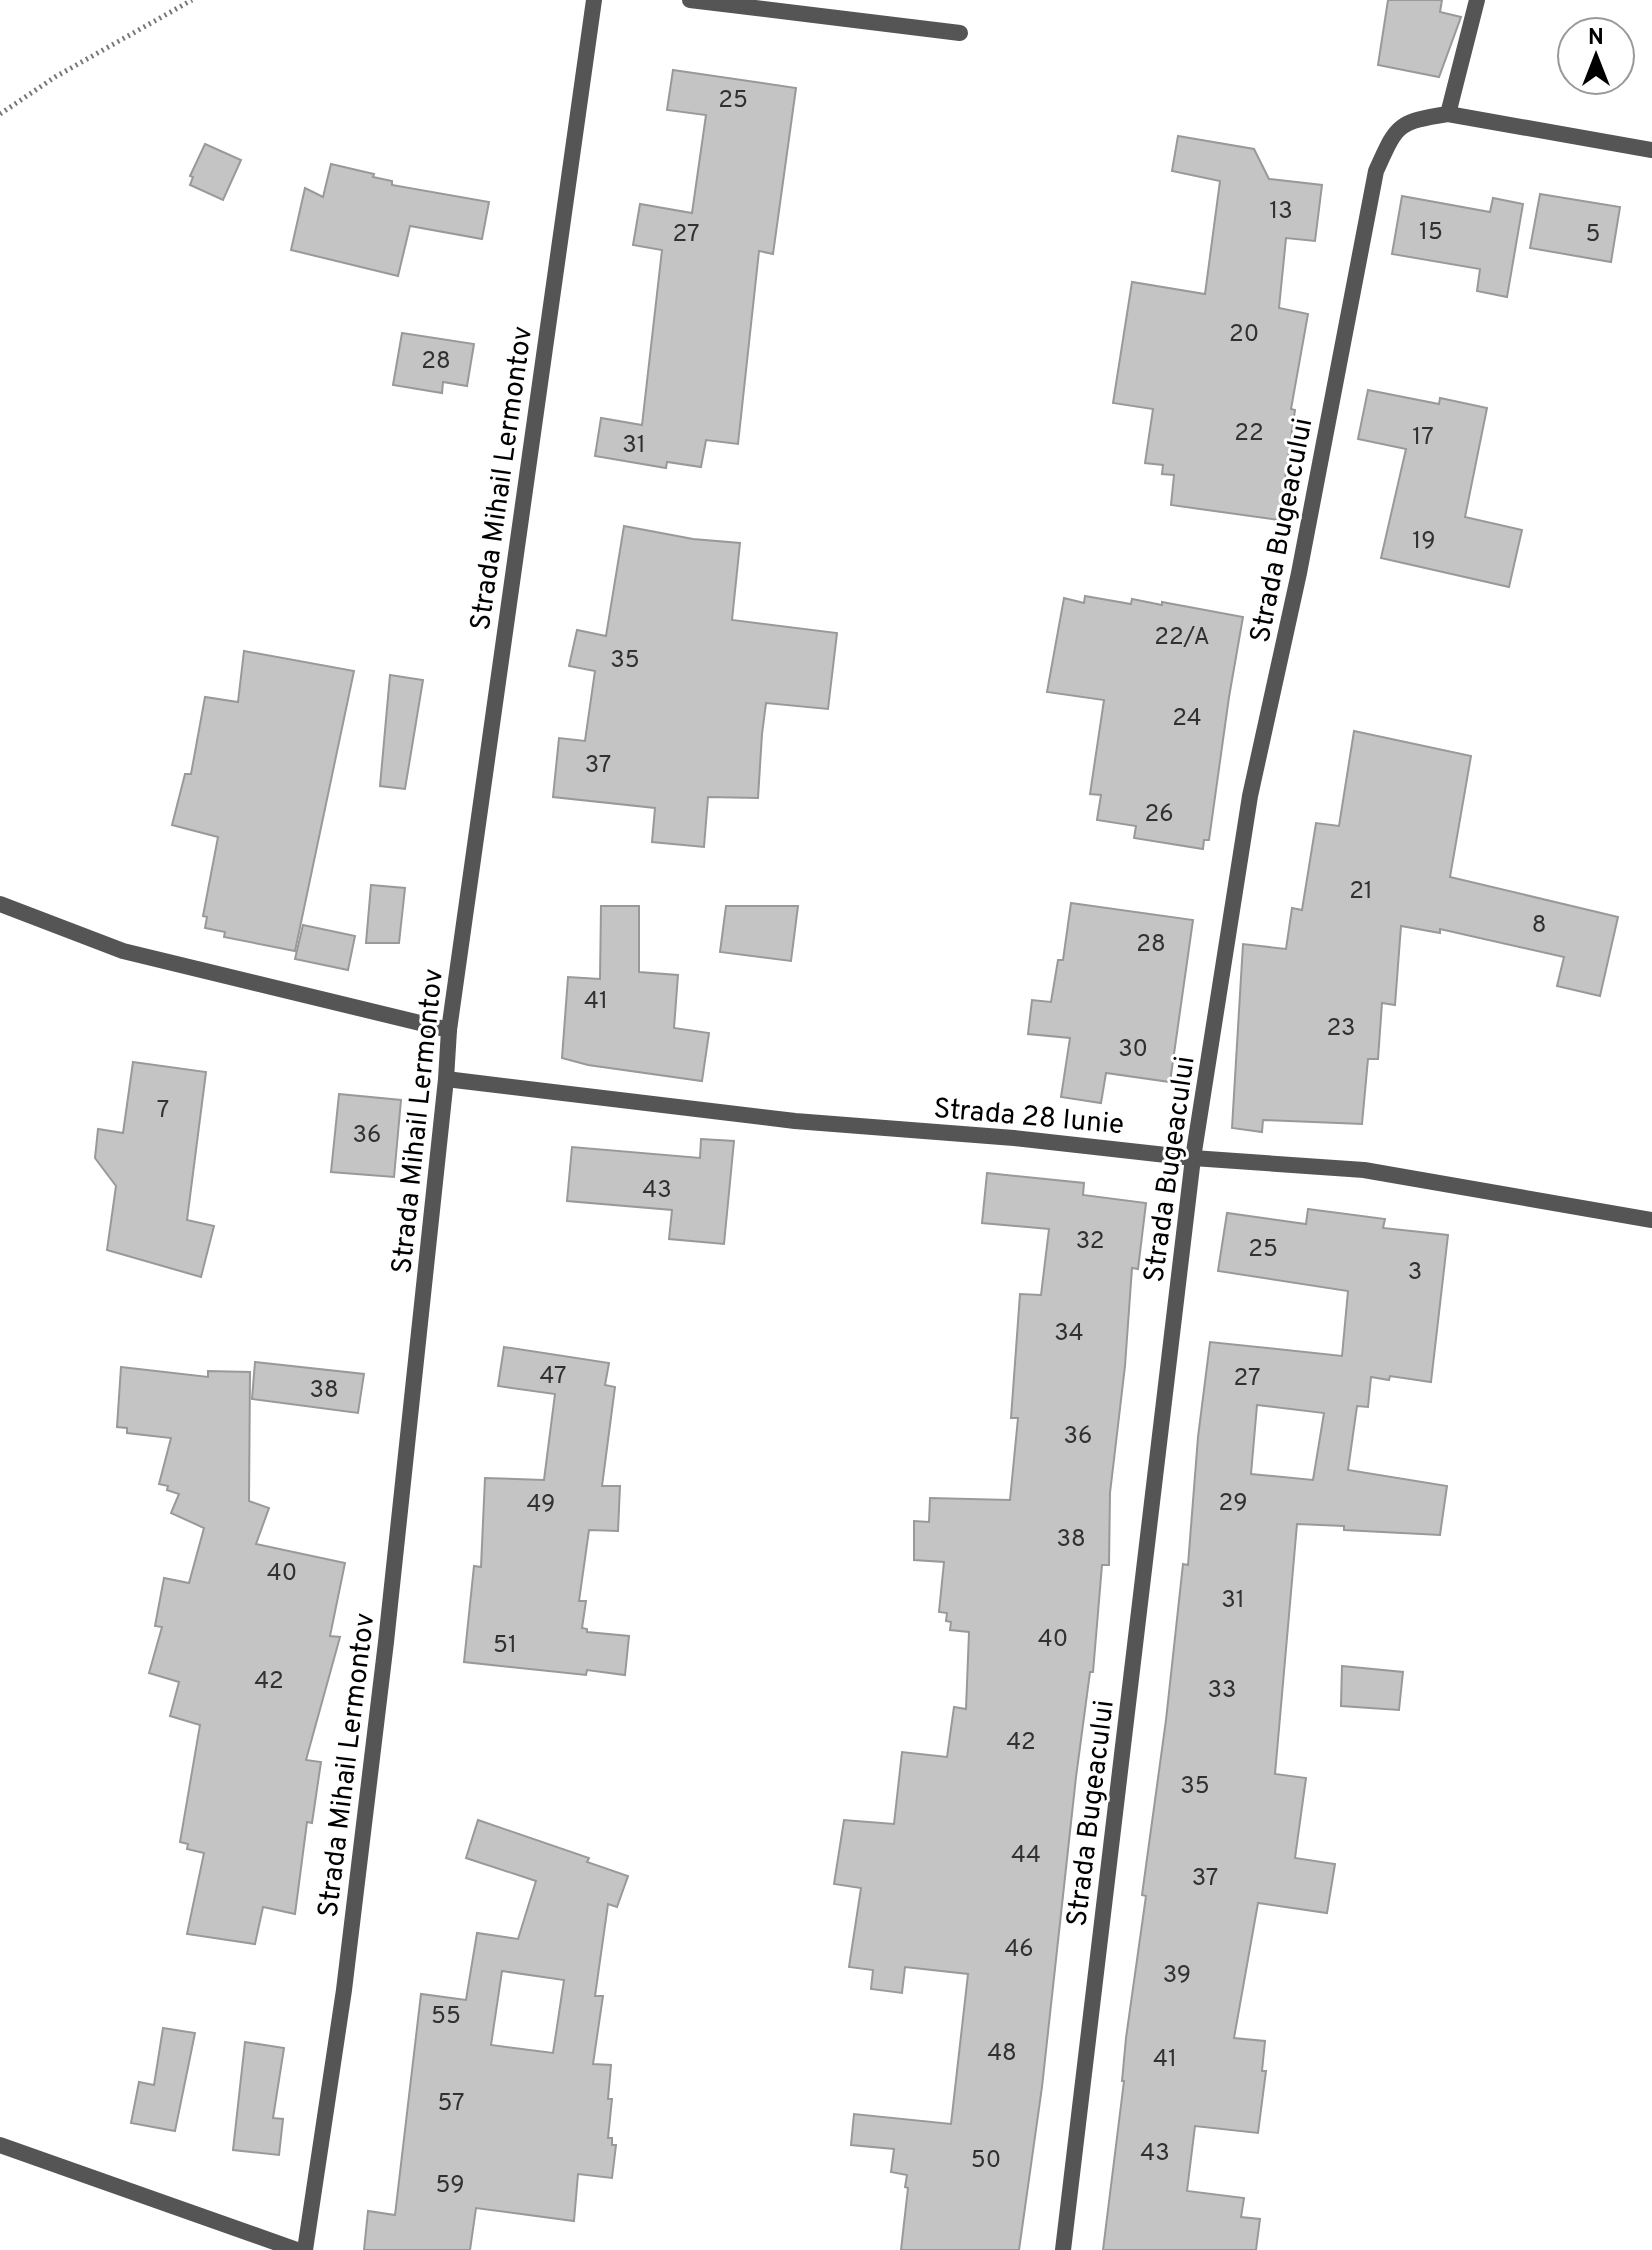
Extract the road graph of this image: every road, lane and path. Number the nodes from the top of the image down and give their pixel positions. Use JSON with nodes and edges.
{"nodes":[{"id":1,"x":192,"y":0,"type":"edge"},
{"id":2,"x":594,"y":0,"type":"edge"},
{"id":3,"x":690,"y":0,"type":"edge"},
{"id":4,"x":1477,"y":0,"type":"edge"},
{"id":5,"x":960,"y":33,"type":"dead end"},
{"id":6,"x":0,"y":114,"type":"edge"},
{"id":7,"x":1448,"y":114,"type":"junction"},
{"id":8,"x":1652,"y":150,"type":"edge"},
{"id":9,"x":0,"y":904,"type":"edge"},
{"id":10,"x":449,"y":1030,"type":"junction"},
{"id":11,"x":446,"y":1079,"type":"junction"},
{"id":12,"x":1193,"y":1158,"type":"junction"},
{"id":13,"x":1652,"y":1220,"type":"edge"},
{"id":14,"x":0,"y":2145,"type":"edge"},
{"id":15,"x":297,"y":2250,"type":"edge"},
{"id":16,"x":305,"y":2250,"type":"edge"},
{"id":17,"x":1063,"y":2250,"type":"edge"}],
"edges":[{"from":1,"to":6,"type":"path"},
{"from":2,"to":10,"type":"street","name":"Strada Mihail Lermontov"},
{"from":3,"to":5,"type":"street"},
{"from":4,"to":7,"type":"street"},
{"from":7,"to":8,"type":"street"},
{"from":7,"to":12,"type":"street","name":"Strada Bugeacului"},
{"from":9,"to":10,"type":"street"},
{"from":10,"to":11,"type":"street","name":"Strada Mihail Lermontov"},
{"from":11,"to":12,"type":"street","name":"Strada 28 Iunie"},
{"from":11,"to":16,"type":"street","name":"Strada Mihail Lermontov"},
{"from":12,"to":13,"type":"street","name":"Strada 28 Iunie"},
{"from":12,"to":17,"type":"street","name":"Strada Bugeacului"},
{"from":14,"to":15,"type":"street"}]}
